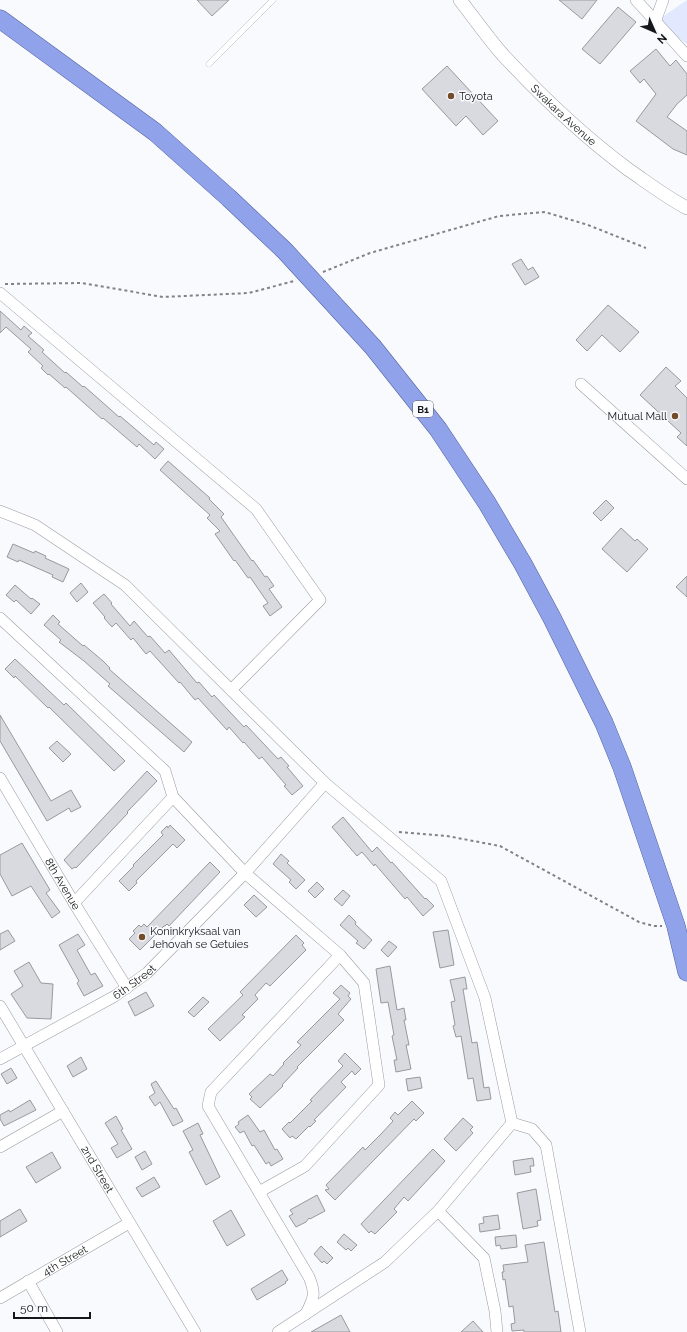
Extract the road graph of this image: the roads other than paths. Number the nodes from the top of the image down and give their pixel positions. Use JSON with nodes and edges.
{"nodes":[{"id":1,"x":273,"y":0,"type":"edge"},
{"id":2,"x":460,"y":0,"type":"edge"},
{"id":3,"x":636,"y":0,"type":"edge"},
{"id":4,"x":663,"y":0,"type":"edge"},
{"id":5,"x":0,"y":19,"type":"edge"},
{"id":6,"x":655,"y":22,"type":"junction"},
{"id":7,"x":687,"y":56,"type":"edge"},
{"id":8,"x":209,"y":64,"type":"dead end"},
{"id":9,"x":687,"y":208,"type":"edge"},
{"id":10,"x":0,"y":293,"type":"edge"},
{"id":11,"x":581,"y":384,"type":"dead end"},
{"id":12,"x":687,"y":479,"type":"edge"},
{"id":13,"x":0,"y":511,"type":"edge"},
{"id":14,"x":0,"y":618,"type":"edge"},
{"id":15,"x":231,"y":690,"type":"junction"},
{"id":16,"x":0,"y":778,"type":"edge"},
{"id":17,"x":325,"y":783,"type":"junction"},
{"id":18,"x":173,"y":797,"type":"junction"},
{"id":19,"x":245,"y":873,"type":"junction"},
{"id":20,"x":74,"y":903,"type":"junction"},
{"id":21,"x":340,"y":956,"type":"junction"},
{"id":22,"x":687,"y":972,"type":"edge"},
{"id":23,"x":127,"y":988,"type":"junction"},
{"id":24,"x":0,"y":1006,"type":"edge"},
{"id":25,"x":23,"y":1045,"type":"junction"},
{"id":26,"x":0,"y":1059,"type":"edge"},
{"id":27,"x":63,"y":1111,"type":"junction"},
{"id":28,"x":512,"y":1123,"type":"junction"},
{"id":29,"x":0,"y":1147,"type":"edge"},
{"id":30,"x":259,"y":1192,"type":"junction"},
{"id":31,"x":438,"y":1211,"type":"junction"},
{"id":32,"x":129,"y":1223,"type":"junction"},
{"id":33,"x":28,"y":1281,"type":"junction"},
{"id":34,"x":0,"y":1298,"type":"edge"},
{"id":35,"x":306,"y":1314,"type":"junction"},
{"id":36,"x":57,"y":1332,"type":"edge"},
{"id":37,"x":195,"y":1332,"type":"edge"},
{"id":38,"x":278,"y":1332,"type":"edge"},
{"id":39,"x":497,"y":1332,"type":"edge"},
{"id":40,"x":580,"y":1332,"type":"edge"}],
"edges":[{"from":1,"to":8,"type":"lane"},
{"from":2,"to":9,"type":"street","name":"Swakara Avenue"},
{"from":3,"to":6,"type":"street"},
{"from":4,"to":6,"type":"street"},
{"from":5,"to":22,"type":"highway","number":"B1"},
{"from":6,"to":7,"type":"street"},
{"from":10,"to":15,"type":"street"},
{"from":11,"to":12,"type":"street"},
{"from":13,"to":15,"type":"street"},
{"from":14,"to":18,"type":"street"},
{"from":15,"to":17,"type":"street"},
{"from":16,"to":20,"type":"street","name":"8th Avenue"},
{"from":17,"to":19,"type":"street","name":"6th Street"},
{"from":17,"to":28,"type":"street"},
{"from":18,"to":19,"type":"street"},
{"from":18,"to":20,"type":"street"},
{"from":19,"to":21,"type":"street"},
{"from":19,"to":23,"type":"street","name":"6th Street"},
{"from":20,"to":23,"type":"street","name":"8th Avenue"},
{"from":21,"to":30,"type":"street"},
{"from":21,"to":30,"type":"street"},
{"from":23,"to":25,"type":"street","name":"6th Street"},
{"from":24,"to":25,"type":"street","name":"2nd Street"},
{"from":25,"to":26,"type":"street","name":"6th Street"},
{"from":25,"to":27,"type":"street","name":"2nd Street"},
{"from":27,"to":29,"type":"street"},
{"from":27,"to":32,"type":"street","name":"2nd Street"},
{"from":28,"to":31,"type":"street"},
{"from":28,"to":40,"type":"street"},
{"from":30,"to":35,"type":"street"},
{"from":31,"to":35,"type":"street"},
{"from":31,"to":39,"type":"street"},
{"from":32,"to":33,"type":"street","name":"4th Street"},
{"from":32,"to":37,"type":"street","name":"2nd Street"},
{"from":33,"to":34,"type":"street","name":"4th Street"},
{"from":33,"to":36,"type":"street"},
{"from":35,"to":38,"type":"street"}]}
